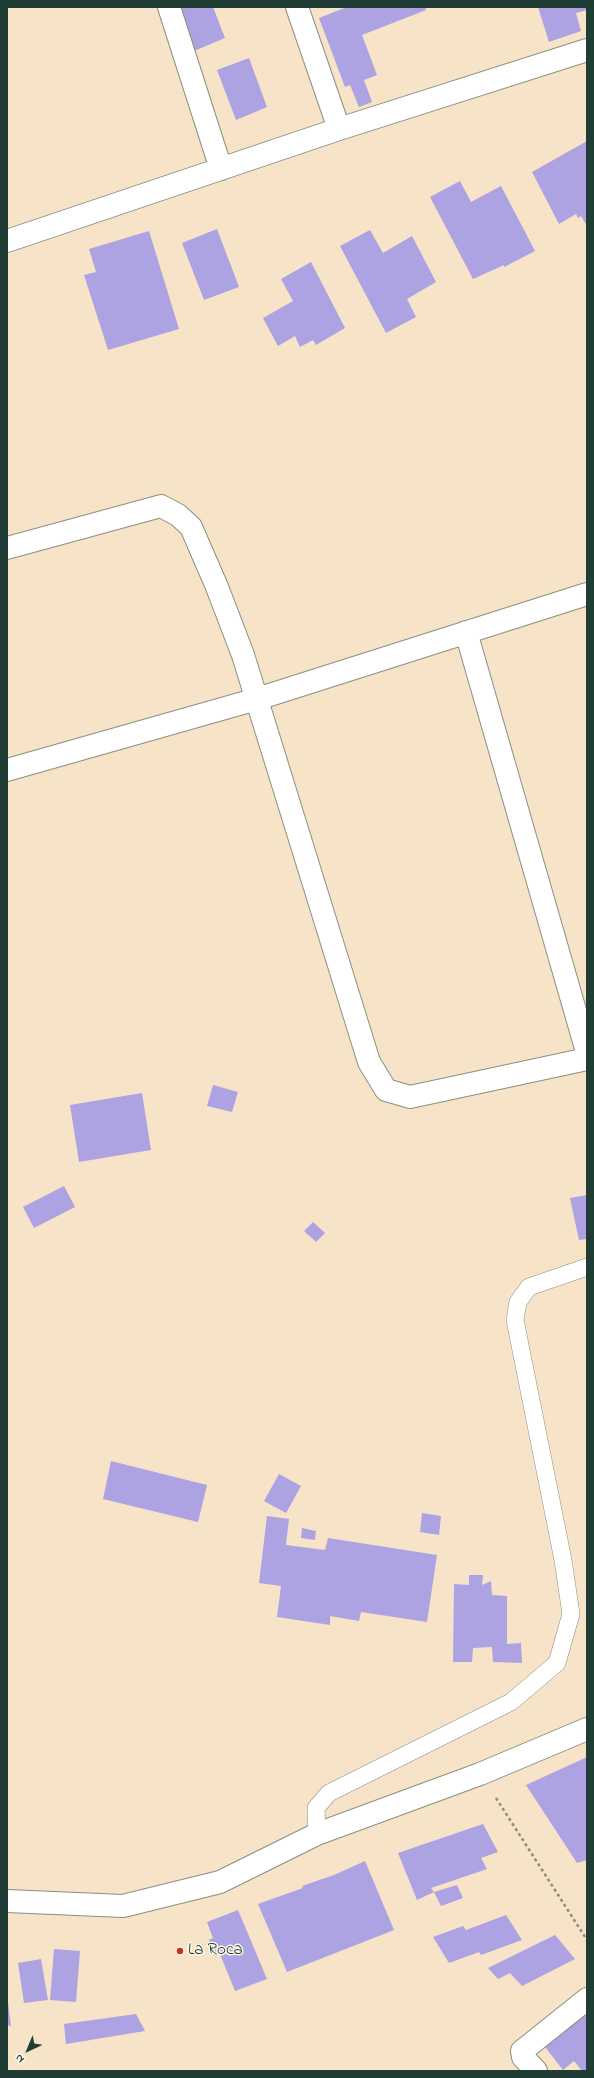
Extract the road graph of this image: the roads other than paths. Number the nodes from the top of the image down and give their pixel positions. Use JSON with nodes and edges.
{"nodes":[{"id":1,"x":169,"y":7,"type":"edge"},
{"id":2,"x":297,"y":7,"type":"edge"},
{"id":3,"x":587,"y":50,"type":"edge"},
{"id":4,"x":339,"y":129,"type":"junction"},
{"id":5,"x":221,"y":169,"type":"junction"},
{"id":6,"x":7,"y":241,"type":"edge"},
{"id":7,"x":7,"y":548,"type":"edge"},
{"id":8,"x":587,"y":594,"type":"edge"},
{"id":9,"x":466,"y":632,"type":"junction"},
{"id":10,"x":257,"y":698,"type":"junction"},
{"id":11,"x":7,"y":770,"type":"edge"},
{"id":12,"x":587,"y":1052,"type":"edge"},
{"id":13,"x":587,"y":1060,"type":"edge"},
{"id":14,"x":587,"y":1267,"type":"edge"},
{"id":15,"x":587,"y":1729,"type":"edge"},
{"id":16,"x":317,"y":1834,"type":"junction"},
{"id":17,"x":7,"y":1901,"type":"edge"},
{"id":18,"x":587,"y":1998,"type":"edge"},
{"id":19,"x":536,"y":2071,"type":"edge"}],
"edges":[{"from":1,"to":5,"type":"street"},
{"from":2,"to":4,"type":"street"},
{"from":3,"to":4,"type":"street"},
{"from":4,"to":5,"type":"street"},
{"from":5,"to":6,"type":"street"},
{"from":7,"to":10,"type":"street"},
{"from":8,"to":9,"type":"street"},
{"from":9,"to":10,"type":"street"},
{"from":9,"to":12,"type":"street"},
{"from":10,"to":11,"type":"street"},
{"from":10,"to":13,"type":"street"},
{"from":14,"to":16,"type":"lane"},
{"from":15,"to":16,"type":"street"},
{"from":16,"to":17,"type":"street"},
{"from":18,"to":19,"type":"street"}]}
